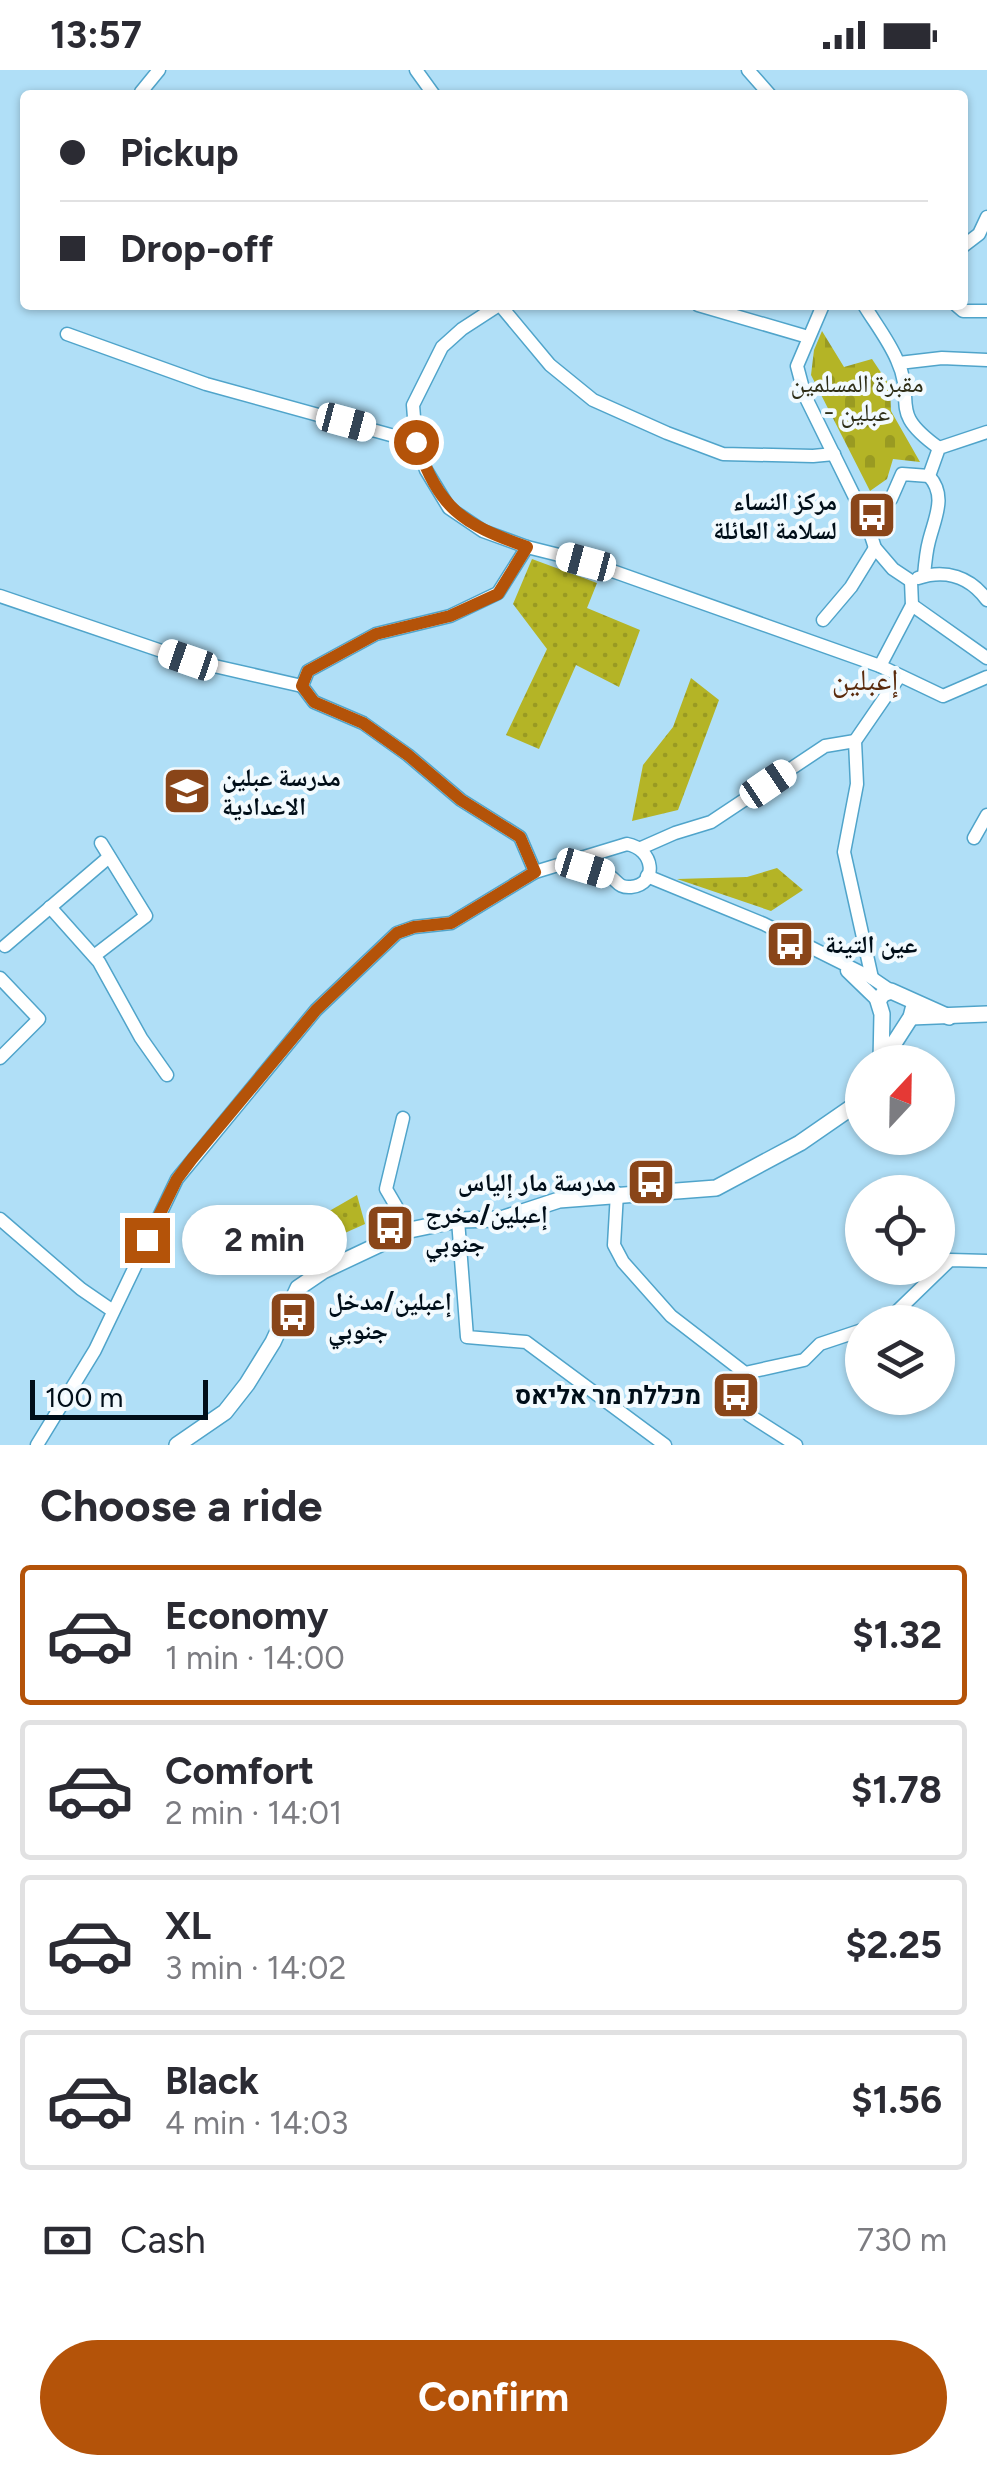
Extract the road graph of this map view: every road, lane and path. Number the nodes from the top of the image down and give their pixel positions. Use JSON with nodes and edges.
{"nodes":[{"id":1,"x":159,"y":70,"type":"edge"},
{"id":2,"x":748,"y":70,"type":"edge"},
{"id":3,"x":142,"y":90,"type":"edge"},
{"id":4,"x":766,"y":90,"type":"edge"},
{"id":5,"x":987,"y":217,"type":"edge"},
{"id":6,"x":968,"y":242,"type":"edge"},
{"id":7,"x":492,"y":310,"type":"edge"},
{"id":8,"x":504,"y":310,"type":"edge"},
{"id":9,"x":715,"y":310,"type":"edge"},
{"id":10,"x":821,"y":310,"type":"edge"},
{"id":11,"x":867,"y":310,"type":"edge"},
{"id":12,"x":962,"y":310,"type":"edge"},
{"id":13,"x":987,"y":311,"type":"edge"},
{"id":14,"x":67,"y":334,"type":"dead end"},
{"id":15,"x":808,"y":337,"type":"junction"},
{"id":16,"x":987,"y":360,"type":"edge"},
{"id":17,"x":899,"y":363,"type":"junction"},
{"id":18,"x":987,"y":432,"type":"edge"},
{"id":19,"x":416,"y":442,"type":"junction"},
{"id":20,"x":939,"y":448,"type":"junction"},
{"id":21,"x":834,"y":454,"type":"junction"},
{"id":22,"x":929,"y":476,"type":"junction"},
{"id":23,"x":866,"y":520,"type":"junction"},
{"id":24,"x":527,"y":547,"type":"junction"},
{"id":25,"x":875,"y":548,"type":"junction"},
{"id":26,"x":918,"y":578,"type":"junction"},
{"id":27,"x":0,"y":596,"type":"edge"},
{"id":28,"x":987,"y":600,"type":"edge"},
{"id":29,"x":912,"y":605,"type":"junction"},
{"id":30,"x":823,"y":620,"type":"dead end"},
{"id":31,"x":987,"y":658,"type":"edge"},
{"id":32,"x":880,"y":666,"type":"junction"},
{"id":33,"x":987,"y":676,"type":"edge"},
{"id":34,"x":899,"y":677,"type":"junction"},
{"id":35,"x":302,"y":686,"type":"junction"},
{"id":36,"x":855,"y":741,"type":"junction"},
{"id":37,"x":987,"y":815,"type":"edge"},
{"id":38,"x":974,"y":838,"type":"dead end"},
{"id":39,"x":101,"y":844,"type":"dead end"},
{"id":40,"x":616,"y":848,"type":"junction"},
{"id":41,"x":641,"y":848,"type":"junction"},
{"id":42,"x":108,"y":856,"type":"junction"},
{"id":43,"x":562,"y":865,"type":"junction"},
{"id":44,"x":535,"y":872,"type":"junction"},
{"id":45,"x":609,"y":876,"type":"junction"},
{"id":46,"x":647,"y":876,"type":"junction"},
{"id":47,"x":50,"y":907,"type":"junction"},
{"id":48,"x":2,"y":944,"type":"edge"},
{"id":49,"x":94,"y":956,"type":"junction"},
{"id":50,"x":838,"y":962,"type":"junction"},
{"id":51,"x":0,"y":975,"type":"edge"},
{"id":52,"x":872,"y":978,"type":"junction"},
{"id":53,"x":884,"y":1002,"type":"junction"},
{"id":54,"x":909,"y":1013,"type":"junction"},
{"id":55,"x":987,"y":1014,"type":"edge"},
{"id":56,"x":0,"y":1058,"type":"edge"},
{"id":57,"x":167,"y":1075,"type":"dead end"},
{"id":58,"x":845,"y":1112,"type":"edge"},
{"id":59,"x":402,"y":1118,"type":"dead end"},
{"id":60,"x":616,"y":1193,"type":"junction"},
{"id":61,"x":0,"y":1220,"type":"edge"},
{"id":62,"x":458,"y":1220,"type":"junction"},
{"id":63,"x":410,"y":1230,"type":"junction"},
{"id":64,"x":987,"y":1260,"type":"edge"},
{"id":65,"x":904,"y":1305,"type":"edge"},
{"id":66,"x":113,"y":1311,"type":"junction"},
{"id":67,"x":845,"y":1336,"type":"edge"},
{"id":68,"x":745,"y":1373,"type":"junction"},
{"id":69,"x":48,"y":1430,"type":"junction"},
{"id":70,"x":37,"y":1445,"type":"edge"},
{"id":71,"x":45,"y":1445,"type":"edge"},
{"id":72,"x":177,"y":1445,"type":"edge"},
{"id":73,"x":665,"y":1445,"type":"edge"},
{"id":74,"x":796,"y":1445,"type":"edge"}],
"edges":[{"from":1,"to":3,"type":"street"},
{"from":2,"to":4,"type":"street"},
{"from":5,"to":6,"type":"street"},
{"from":7,"to":19,"type":"street"},
{"from":8,"to":21,"type":"street"},
{"from":9,"to":15,"type":"street"},
{"from":10,"to":15,"type":"street"},
{"from":11,"to":17,"type":"street"},
{"from":12,"to":13,"type":"street"},
{"from":14,"to":19,"type":"street"},
{"from":15,"to":21,"type":"street"},
{"from":16,"to":17,"type":"street"},
{"from":17,"to":20,"type":"street"},
{"from":18,"to":20,"type":"street"},
{"from":19,"to":24,"type":"street"},
{"from":20,"to":22,"type":"street"},
{"from":21,"to":23,"type":"street"},
{"from":22,"to":23,"type":"street"},
{"from":22,"to":26,"type":"street"},
{"from":23,"to":25,"type":"street"},
{"from":24,"to":32,"type":"street"},
{"from":24,"to":35,"type":"street"},
{"from":25,"to":26,"type":"street"},
{"from":25,"to":30,"type":"street"},
{"from":26,"to":28,"type":"street"},
{"from":26,"to":29,"type":"street"},
{"from":27,"to":35,"type":"street"},
{"from":29,"to":31,"type":"street"},
{"from":29,"to":32,"type":"street"},
{"from":32,"to":34,"type":"street"},
{"from":33,"to":34,"type":"street"},
{"from":34,"to":36,"type":"street"},
{"from":35,"to":44,"type":"street"},
{"from":36,"to":41,"type":"street"},
{"from":36,"to":52,"type":"street"},
{"from":37,"to":38,"type":"street"},
{"from":39,"to":42,"type":"street"},
{"from":40,"to":41,"type":"street"},
{"from":40,"to":43,"type":"street"},
{"from":40,"to":45,"type":"street"},
{"from":41,"to":46,"type":"street"},
{"from":42,"to":47,"type":"street"},
{"from":42,"to":49,"type":"street"},
{"from":43,"to":44,"type":"street"},
{"from":43,"to":45,"type":"street"},
{"from":44,"to":66,"type":"street"},
{"from":45,"to":46,"type":"street"},
{"from":46,"to":50,"type":"street"},
{"from":47,"to":48,"type":"street"},
{"from":47,"to":49,"type":"street"},
{"from":48,"to":51,"type":"street"},
{"from":49,"to":57,"type":"street"},
{"from":50,"to":52,"type":"street"},
{"from":50,"to":53,"type":"street"},
{"from":51,"to":56,"type":"street"},
{"from":52,"to":53,"type":"street"},
{"from":53,"to":54,"type":"main road"},
{"from":53,"to":54,"type":"main road"},
{"from":53,"to":54,"type":"main road"},
{"from":54,"to":55,"type":"main road"},
{"from":58,"to":60,"type":"main road"},
{"from":59,"to":63,"type":"street"},
{"from":60,"to":62,"type":"main road"},
{"from":60,"to":68,"type":"street"},
{"from":61,"to":66,"type":"street"},
{"from":62,"to":63,"type":"main road"},
{"from":62,"to":73,"type":"street"},
{"from":63,"to":72,"type":"main road"},
{"from":64,"to":65,"type":"street"},
{"from":66,"to":69,"type":"street"},
{"from":67,"to":68,"type":"street"},
{"from":68,"to":74,"type":"street"},
{"from":69,"to":70,"type":"street"},
{"from":69,"to":71,"type":"street"}]}
